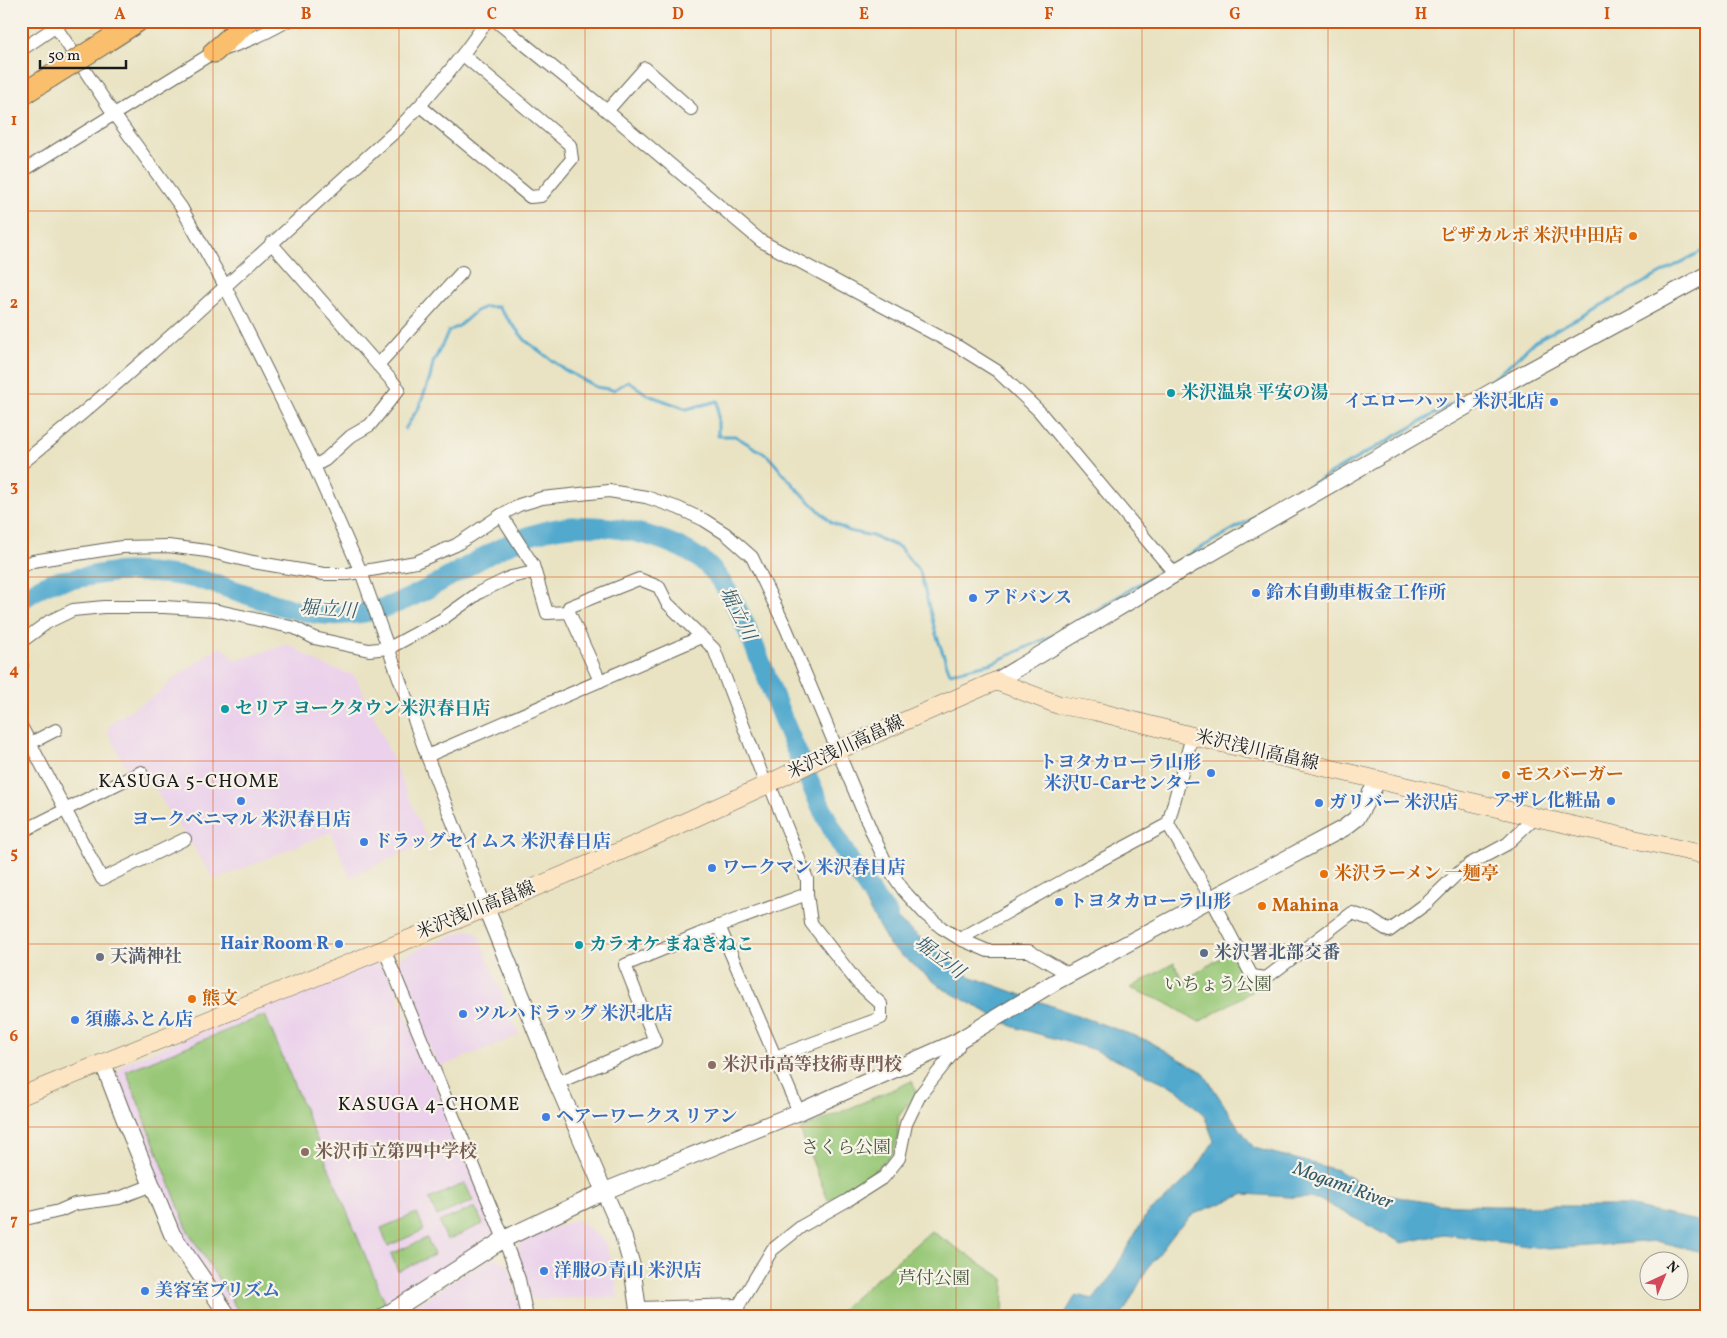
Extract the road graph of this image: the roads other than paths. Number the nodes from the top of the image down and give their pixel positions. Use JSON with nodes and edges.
{"nodes":[{"id":1,"x":138,"y":21,"type":"edge"},
{"id":2,"x":248,"y":21,"type":"edge"},
{"id":3,"x":287,"y":21,"type":"edge"},
{"id":4,"x":487,"y":21,"type":"edge"},
{"id":5,"x":496,"y":21,"type":"edge"},
{"id":6,"x":60,"y":24,"type":"edge"},
{"id":7,"x":21,"y":50,"type":"edge"},
{"id":8,"x":214,"y":52,"type":"junction"},
{"id":9,"x":463,"y":56,"type":"junction"},
{"id":10,"x":21,"y":95,"type":"edge"},
{"id":11,"x":420,"y":106,"type":"junction"},
{"id":12,"x":691,"y":109,"type":"dead end"},
{"id":13,"x":607,"y":111,"type":"junction"},
{"id":14,"x":113,"y":114,"type":"junction"},
{"id":15,"x":21,"y":172,"type":"edge"},
{"id":16,"x":271,"y":243,"type":"junction"},
{"id":17,"x":462,"y":272,"type":"dead end"},
{"id":18,"x":1706,"y":275,"type":"edge"},
{"id":19,"x":225,"y":286,"type":"junction"},
{"id":20,"x":378,"y":365,"type":"junction"},
{"id":21,"x":21,"y":464,"type":"edge"},
{"id":22,"x":314,"y":466,"type":"junction"},
{"id":23,"x":501,"y":515,"type":"junction"},
{"id":24,"x":21,"y":566,"type":"edge"},
{"id":25,"x":533,"y":568,"type":"junction"},
{"id":26,"x":361,"y":572,"type":"junction"},
{"id":27,"x":1175,"y":574,"type":"junction"},
{"id":28,"x":569,"y":612,"type":"junction"},
{"id":29,"x":701,"y":637,"type":"junction"},
{"id":30,"x":21,"y":642,"type":"edge"},
{"id":31,"x":389,"y":648,"type":"junction"},
{"id":32,"x":600,"y":681,"type":"junction"},
{"id":33,"x":996,"y":681,"type":"junction"},
{"id":34,"x":21,"y":726,"type":"edge"},
{"id":35,"x":56,"y":730,"type":"dead end"},
{"id":36,"x":1192,"y":736,"type":"junction"},
{"id":37,"x":26,"y":746,"type":"edge"},
{"id":38,"x":831,"y":753,"type":"junction"},
{"id":39,"x":427,"y":756,"type":"junction"},
{"id":40,"x":141,"y":772,"type":"dead end"},
{"id":41,"x":1378,"y":780,"type":"junction"},
{"id":42,"x":768,"y":784,"type":"junction"},
{"id":43,"x":64,"y":810,"type":"junction"},
{"id":44,"x":1535,"y":817,"type":"junction"},
{"id":45,"x":1168,"y":824,"type":"junction"},
{"id":46,"x":21,"y":832,"type":"edge"},
{"id":47,"x":185,"y":839,"type":"dead end"},
{"id":48,"x":1706,"y":854,"type":"edge"},
{"id":49,"x":807,"y":894,"type":"junction"},
{"id":50,"x":1212,"y":900,"type":"junction"},
{"id":51,"x":486,"y":908,"type":"junction"},
{"id":52,"x":719,"y":926,"type":"junction"},
{"id":53,"x":960,"y":939,"type":"junction"},
{"id":54,"x":384,"y":949,"type":"junction"},
{"id":55,"x":1070,"y":975,"type":"junction"},
{"id":56,"x":956,"y":1042,"type":"junction"},
{"id":57,"x":774,"y":1057,"type":"junction"},
{"id":58,"x":103,"y":1063,"type":"junction"},
{"id":59,"x":557,"y":1083,"type":"junction"},
{"id":60,"x":21,"y":1096,"type":"edge"},
{"id":61,"x":800,"y":1112,"type":"junction"},
{"id":62,"x":152,"y":1185,"type":"junction"},
{"id":63,"x":605,"y":1191,"type":"junction"},
{"id":64,"x":21,"y":1220,"type":"edge"},
{"id":65,"x":504,"y":1239,"type":"junction"},
{"id":66,"x":738,"y":1311,"type":"edge"},
{"id":67,"x":639,"y":1312,"type":"edge"},
{"id":68,"x":229,"y":1317,"type":"edge"},
{"id":69,"x":383,"y":1317,"type":"edge"},
{"id":70,"x":527,"y":1317,"type":"edge"}],
"edges":[{"from":1,"to":10,"type":"highway","bridge":true},
{"from":2,"to":8,"type":"highway"},
{"from":3,"to":8,"type":"street"},
{"from":4,"to":9,"type":"street"},
{"from":5,"to":13,"type":"street"},
{"from":6,"to":7,"type":"street"},
{"from":6,"to":14,"type":"street"},
{"from":8,"to":14,"type":"street"},
{"from":9,"to":11,"type":"street"},
{"from":9,"to":11,"type":"street"},
{"from":11,"to":16,"type":"street"},
{"from":12,"to":13,"type":"street"},
{"from":13,"to":27,"type":"street"},
{"from":14,"to":15,"type":"street"},
{"from":14,"to":19,"type":"street"},
{"from":16,"to":19,"type":"street"},
{"from":16,"to":20,"type":"street"},
{"from":17,"to":20,"type":"street"},
{"from":18,"to":27,"type":"street"},
{"from":19,"to":21,"type":"street"},
{"from":19,"to":22,"type":"street"},
{"from":20,"to":22,"type":"street"},
{"from":22,"to":26,"type":"street"},
{"from":23,"to":25,"type":"street"},
{"from":23,"to":26,"type":"street"},
{"from":23,"to":38,"type":"street"},
{"from":24,"to":26,"type":"street"},
{"from":25,"to":28,"type":"street"},
{"from":25,"to":31,"type":"street"},
{"from":26,"to":31,"type":"street"},
{"from":27,"to":33,"type":"street"},
{"from":28,"to":29,"type":"street"},
{"from":28,"to":32,"type":"street"},
{"from":29,"to":32,"type":"street"},
{"from":29,"to":42,"type":"street"},
{"from":30,"to":31,"type":"street"},
{"from":31,"to":39,"type":"street"},
{"from":32,"to":39,"type":"street"},
{"from":33,"to":36,"type":"main road","name":"米沢浅川高畠線"},
{"from":33,"to":38,"type":"main road","name":"米沢浅川高畠線"},
{"from":34,"to":37,"type":"street"},
{"from":35,"to":37,"type":"street"},
{"from":36,"to":41,"type":"main road","name":"米沢浅川高畠線"},
{"from":36,"to":45,"type":"street"},
{"from":37,"to":43,"type":"street"},
{"from":38,"to":42,"type":"main road","name":"米沢浅川高畠線"},
{"from":38,"to":53,"type":"street"},
{"from":39,"to":51,"type":"street"},
{"from":40,"to":43,"type":"street"},
{"from":41,"to":44,"type":"main road","name":"米沢浅川高畠線"},
{"from":41,"to":50,"type":"street"},
{"from":42,"to":49,"type":"street"},
{"from":42,"to":51,"type":"main road","name":"米沢浅川高畠線"},
{"from":43,"to":46,"type":"street"},
{"from":43,"to":47,"type":"street"},
{"from":44,"to":48,"type":"main road","name":"米沢浅川高畠線"},
{"from":44,"to":50,"type":"street"},
{"from":45,"to":50,"type":"street"},
{"from":45,"to":53,"type":"street"},
{"from":49,"to":52,"type":"street"},
{"from":49,"to":57,"type":"street"},
{"from":50,"to":55,"type":"street"},
{"from":51,"to":54,"type":"main road","name":"米沢浅川高畠線"},
{"from":51,"to":59,"type":"street"},
{"from":52,"to":57,"type":"street"},
{"from":52,"to":59,"type":"street"},
{"from":53,"to":55,"type":"street"},
{"from":54,"to":58,"type":"main road","name":"米沢浅川高畠線"},
{"from":54,"to":65,"type":"street"},
{"from":55,"to":56,"type":"street"},
{"from":56,"to":61,"type":"street"},
{"from":56,"to":66,"type":"street"},
{"from":57,"to":61,"type":"street"},
{"from":58,"to":60,"type":"main road","name":"米沢浅川高畠線"},
{"from":58,"to":62,"type":"street"},
{"from":59,"to":63,"type":"street"},
{"from":61,"to":63,"type":"street"},
{"from":62,"to":64,"type":"street"},
{"from":62,"to":68,"type":"street"},
{"from":63,"to":65,"type":"street"},
{"from":63,"to":67,"type":"street"},
{"from":65,"to":69,"type":"street"},
{"from":65,"to":70,"type":"street"},
{"from":66,"to":67,"type":"street"}]}
